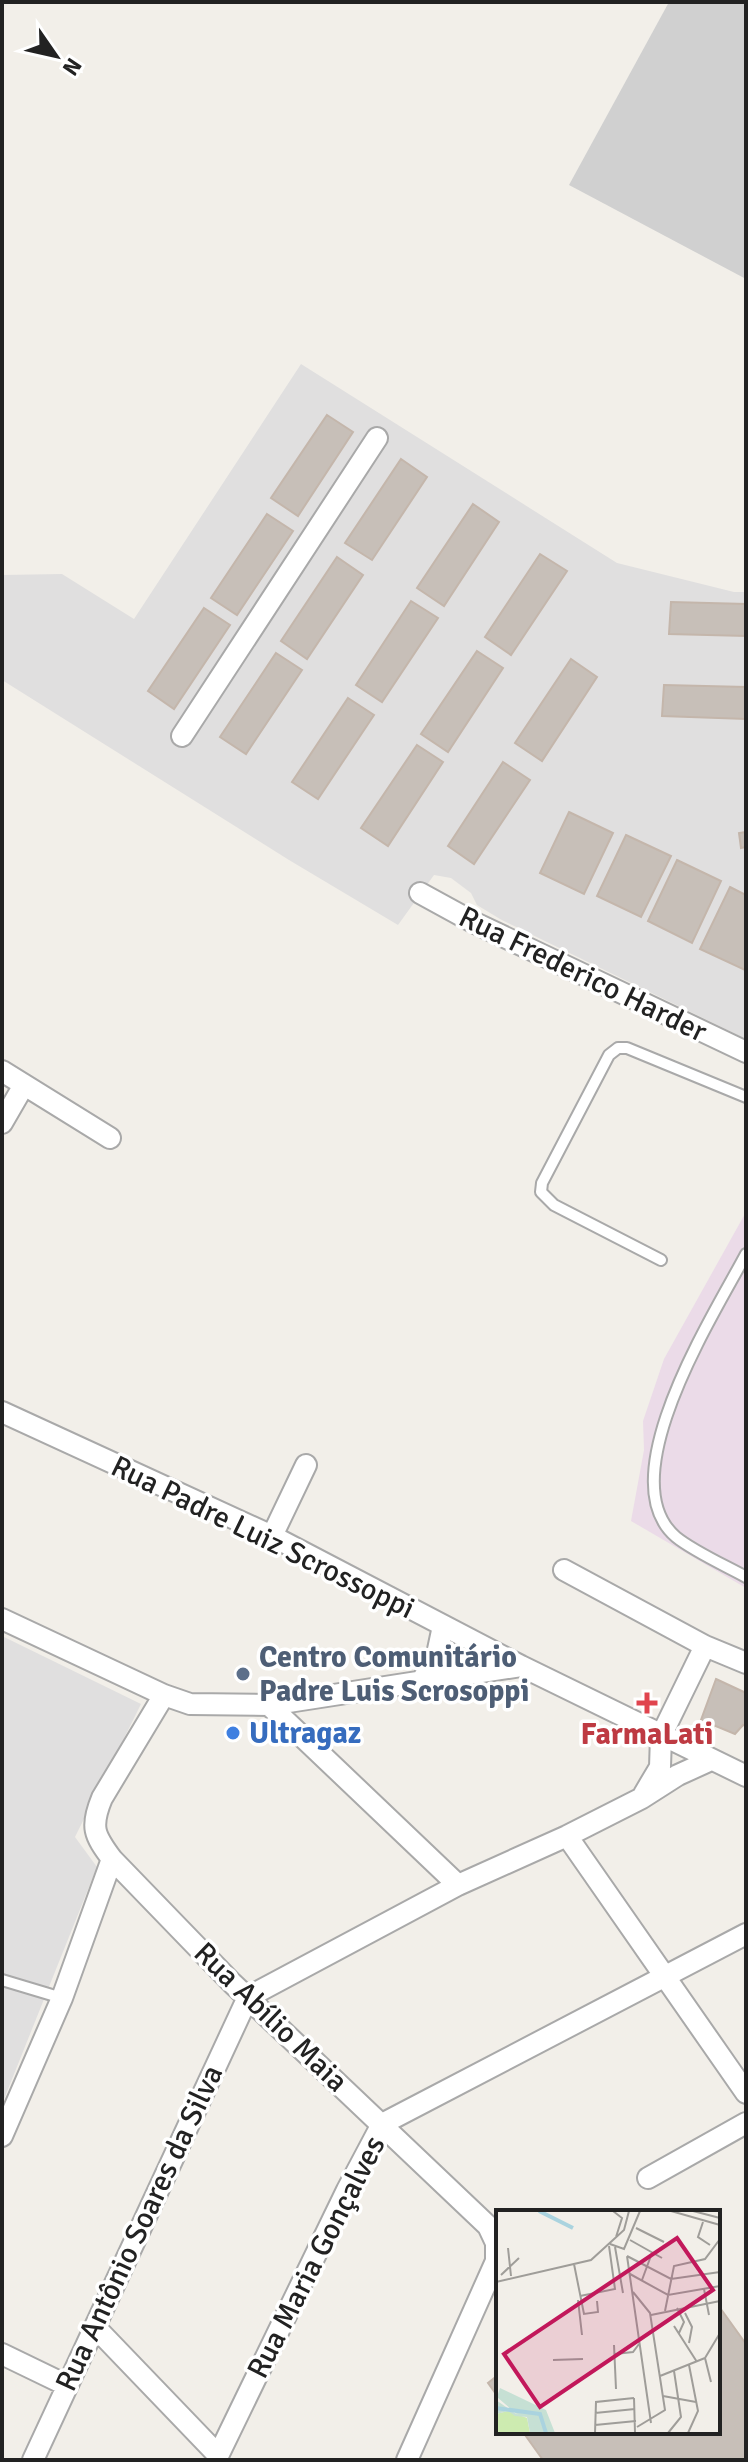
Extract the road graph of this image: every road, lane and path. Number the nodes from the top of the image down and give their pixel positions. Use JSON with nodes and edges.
{"nodes":[{"id":1,"x":377,"y":438,"type":"dead end"},
{"id":2,"x":182,"y":736,"type":"dead end"},
{"id":3,"x":420,"y":893,"type":"dead end"},
{"id":4,"x":746,"y":1052,"type":"edge"},
{"id":5,"x":2,"y":1071,"type":"edge"},
{"id":6,"x":24,"y":1085,"type":"junction"},
{"id":7,"x":746,"y":1097,"type":"edge"},
{"id":8,"x":2,"y":1123,"type":"edge"},
{"id":9,"x":110,"y":1138,"type":"dead end"},
{"id":10,"x":746,"y":1254,"type":"edge"},
{"id":11,"x":661,"y":1260,"type":"dead end"},
{"id":12,"x":2,"y":1412,"type":"edge"},
{"id":13,"x":306,"y":1465,"type":"dead end"},
{"id":14,"x":272,"y":1536,"type":"junction"},
{"id":15,"x":564,"y":1570,"type":"dead end"},
{"id":16,"x":746,"y":1577,"type":"edge"},
{"id":17,"x":2,"y":1619,"type":"edge"},
{"id":18,"x":443,"y":1626,"type":"junction"},
{"id":19,"x":705,"y":1646,"type":"junction"},
{"id":20,"x":746,"y":1663,"type":"edge"},
{"id":21,"x":521,"y":1666,"type":"junction"},
{"id":22,"x":422,"y":1680,"type":"junction"},
{"id":23,"x":164,"y":1695,"type":"junction"},
{"id":24,"x":269,"y":1705,"type":"junction"},
{"id":25,"x":661,"y":1736,"type":"junction"},
{"id":26,"x":711,"y":1760,"type":"junction"},
{"id":27,"x":746,"y":1776,"type":"edge"},
{"id":28,"x":642,"y":1798,"type":"junction"},
{"id":29,"x":567,"y":1836,"type":"junction"},
{"id":30,"x":112,"y":1859,"type":"junction"},
{"id":31,"x":458,"y":1885,"type":"junction"},
{"id":32,"x":746,"y":1934,"type":"edge"},
{"id":33,"x":664,"y":1976,"type":"junction"},
{"id":34,"x":2,"y":1980,"type":"edge"},
{"id":35,"x":248,"y":1997,"type":"junction"},
{"id":36,"x":62,"y":1998,"type":"junction"},
{"id":37,"x":746,"y":2093,"type":"edge"},
{"id":38,"x":746,"y":2123,"type":"edge"},
{"id":39,"x":382,"y":2124,"type":"junction"},
{"id":40,"x":2,"y":2136,"type":"edge"},
{"id":41,"x":648,"y":2178,"type":"dead end"},
{"id":42,"x":95,"y":2327,"type":"junction"},
{"id":43,"x":2,"y":2354,"type":"edge"},
{"id":44,"x":66,"y":2385,"type":"junction"},
{"id":45,"x":217,"y":2457,"type":"edge"},
{"id":46,"x":33,"y":2460,"type":"edge"},
{"id":47,"x":407,"y":2460,"type":"edge"}],
"edges":[{"from":1,"to":2,"type":"street"},
{"from":3,"to":4,"type":"street","name":"Rua Frederico Harder"},
{"from":5,"to":6,"type":"street"},
{"from":6,"to":8,"type":"street"},
{"from":6,"to":9,"type":"street"},
{"from":7,"to":11,"type":"lane"},
{"from":10,"to":16,"type":"lane"},
{"from":12,"to":14,"type":"street","name":"Rua Padre Luiz Scrossoppi"},
{"from":13,"to":14,"type":"street"},
{"from":14,"to":18,"type":"street","name":"Rua Padre Luiz Scrossoppi"},
{"from":15,"to":19,"type":"street"},
{"from":17,"to":23,"type":"street"},
{"from":18,"to":21,"type":"street","name":"Rua Padre Luiz Scrossoppi"},
{"from":18,"to":22,"type":"street"},
{"from":19,"to":20,"type":"street"},
{"from":19,"to":25,"type":"street"},
{"from":21,"to":22,"type":"street"},
{"from":21,"to":25,"type":"street","name":"Rua Padre Luiz Scrossoppi"},
{"from":22,"to":24,"type":"street"},
{"from":23,"to":24,"type":"street"},
{"from":23,"to":30,"type":"street","name":"Rua Abílio Maia"},
{"from":24,"to":31,"type":"street"},
{"from":25,"to":26,"type":"street","name":"Rua Padre Luiz Scrossoppi"},
{"from":25,"to":28,"type":"street"},
{"from":26,"to":27,"type":"street","name":"Rua Padre Luiz Scrossoppi"},
{"from":26,"to":28,"type":"street"},
{"from":28,"to":29,"type":"street"},
{"from":29,"to":31,"type":"street"},
{"from":29,"to":33,"type":"street"},
{"from":30,"to":35,"type":"street","name":"Rua Abílio Maia"},
{"from":30,"to":36,"type":"street"},
{"from":31,"to":35,"type":"street"},
{"from":32,"to":33,"type":"street","name":"Rua Maria Gonçalves"},
{"from":33,"to":37,"type":"street"},
{"from":33,"to":39,"type":"street","name":"Rua Maria Gonçalves"},
{"from":34,"to":36,"type":"lane"},
{"from":35,"to":39,"type":"street","name":"Rua Abílio Maia"},
{"from":35,"to":42,"type":"street","name":"Rua Antônio Soares da Silva"},
{"from":36,"to":40,"type":"street"},
{"from":38,"to":41,"type":"street"},
{"from":39,"to":45,"type":"street","name":"Rua Maria Gonçalves"},
{"from":39,"to":47,"type":"street","name":"Rua Abílio Maia"},
{"from":42,"to":44,"type":"street","name":"Rua Antônio Soares da Silva"},
{"from":42,"to":45,"type":"street"},
{"from":43,"to":44,"type":"street"},
{"from":44,"to":46,"type":"street","name":"Rua Antônio Soares da Silva"}]}
